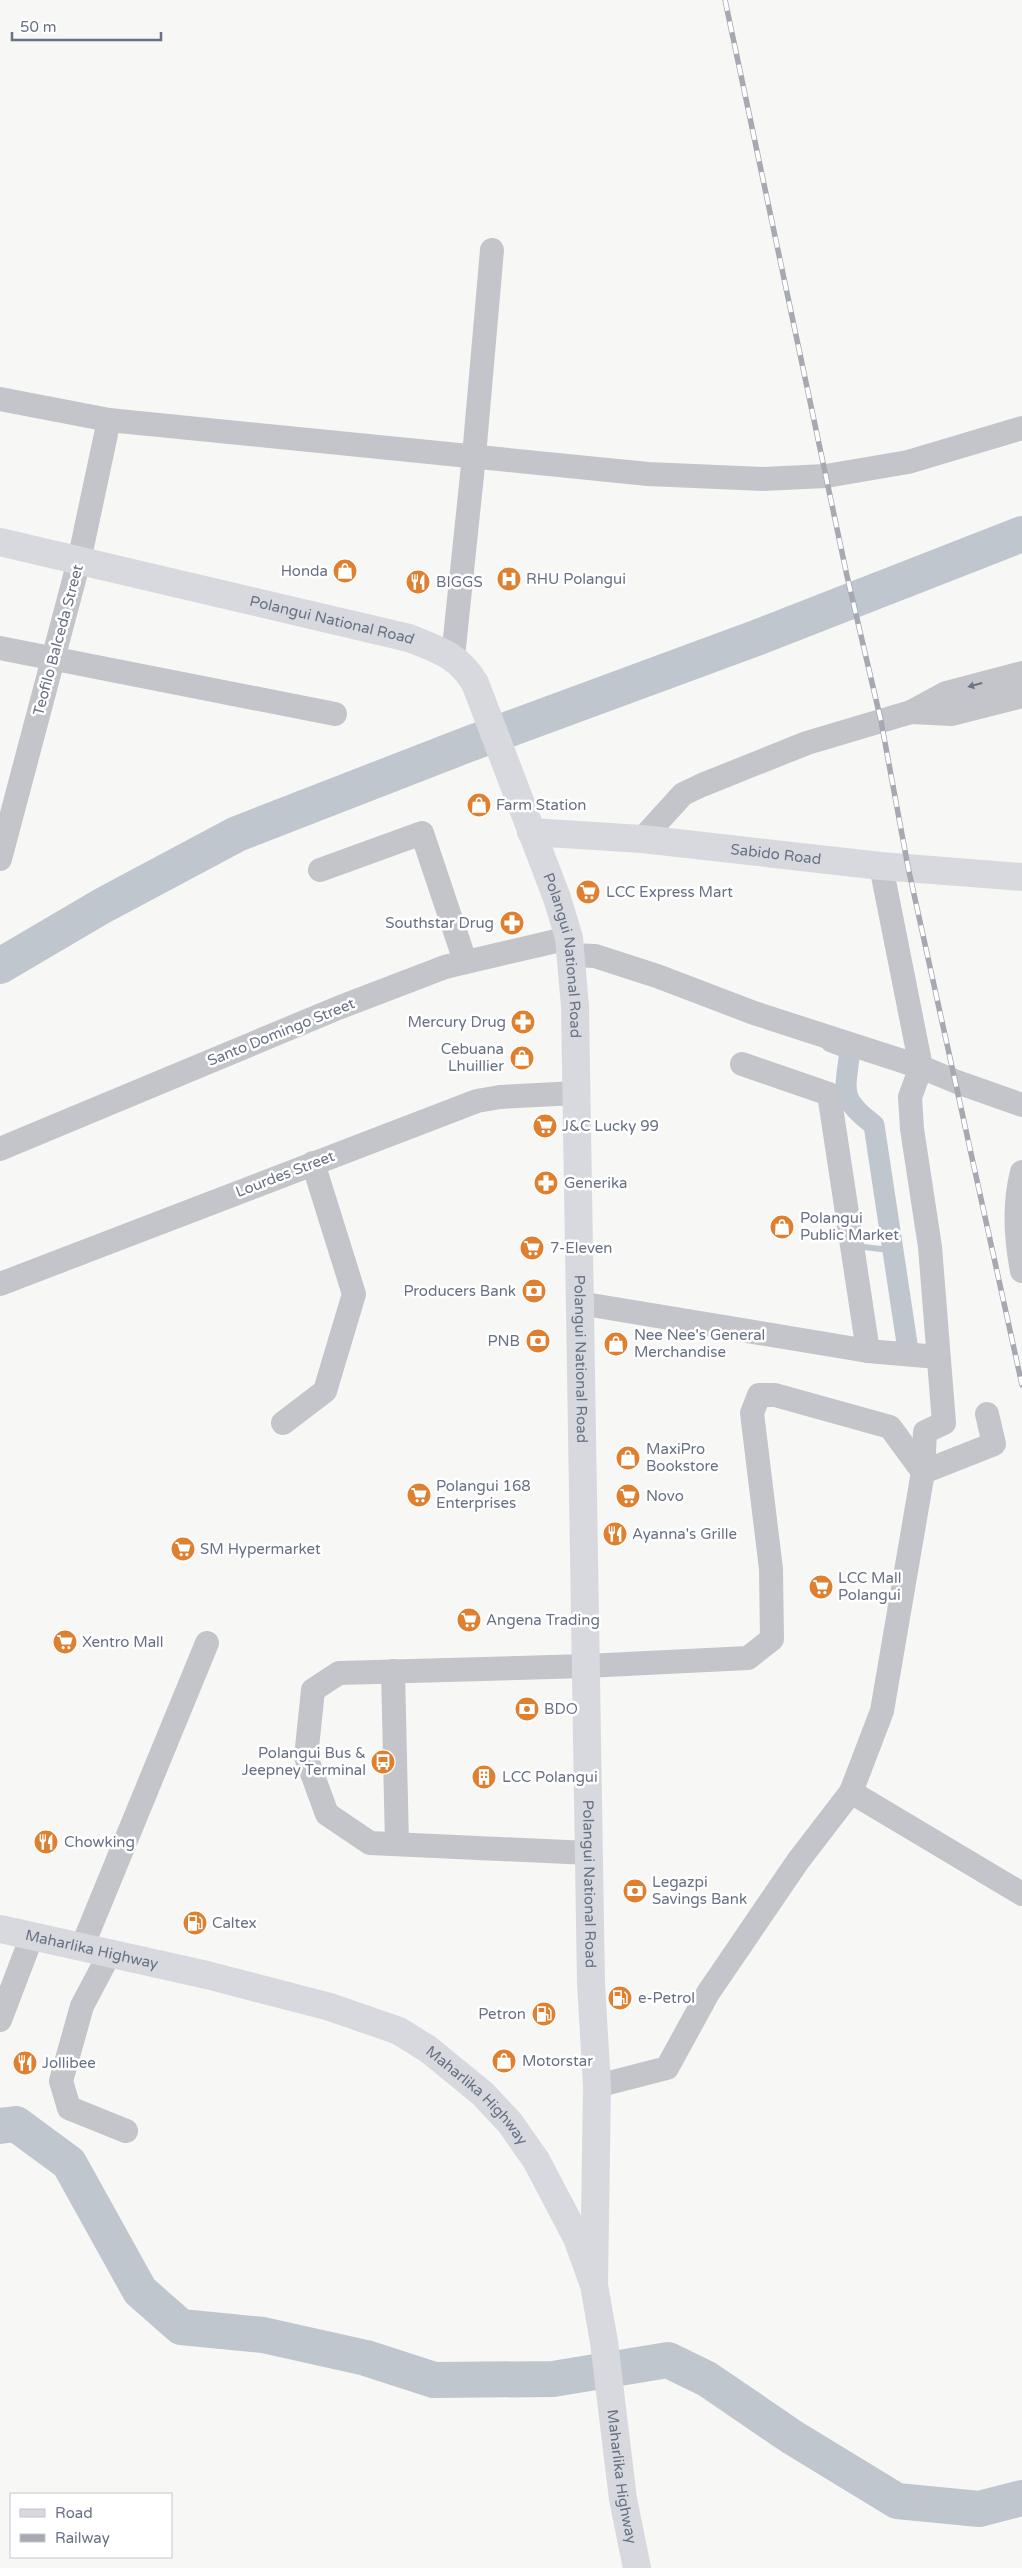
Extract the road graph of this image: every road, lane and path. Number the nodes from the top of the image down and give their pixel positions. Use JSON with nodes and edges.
{"nodes":[{"id":1,"x":492,"y":250,"type":"dead end"},
{"id":2,"x":0,"y":399,"type":"edge"},
{"id":3,"x":109,"y":420,"type":"junction"},
{"id":4,"x":1022,"y":428,"type":"edge"},
{"id":5,"x":474,"y":456,"type":"junction"},
{"id":6,"x":0,"y":542,"type":"edge"},
{"id":7,"x":79,"y":561,"type":"junction"},
{"id":8,"x":0,"y":648,"type":"edge"},
{"id":9,"x":453,"y":657,"type":"junction"},
{"id":10,"x":52,"y":660,"type":"junction"},
{"id":11,"x":1022,"y":673,"type":"edge"},
{"id":12,"x":1022,"y":696,"type":"edge"},
{"id":13,"x":911,"y":712,"type":"junction"},
{"id":14,"x":335,"y":714,"type":"dead end"},
{"id":15,"x":531,"y":832,"type":"junction"},
{"id":16,"x":642,"y":839,"type":"junction"},
{"id":17,"x":0,"y":860,"type":"edge"},
{"id":18,"x":882,"y":866,"type":"junction"},
{"id":19,"x":320,"y":870,"type":"dead end"},
{"id":20,"x":1022,"y":877,"type":"edge"},
{"id":21,"x":570,"y":946,"type":"junction"},
{"id":22,"x":465,"y":962,"type":"junction"},
{"id":23,"x":742,"y":1064,"type":"dead end"},
{"id":24,"x":921,"y":1067,"type":"junction"},
{"id":25,"x":576,"y":1093,"type":"junction"},
{"id":26,"x":1022,"y":1105,"type":"edge"},
{"id":27,"x":0,"y":1149,"type":"edge"},
{"id":28,"x":313,"y":1163,"type":"junction"},
{"id":29,"x":1022,"y":1172,"type":"edge"},
{"id":30,"x":1022,"y":1272,"type":"edge"},
{"id":31,"x":0,"y":1284,"type":"edge"},
{"id":32,"x":579,"y":1303,"type":"junction"},
{"id":33,"x":868,"y":1351,"type":"junction"},
{"id":34,"x":938,"y":1357,"type":"junction"},
{"id":35,"x":988,"y":1414,"type":"dead end"},
{"id":36,"x":283,"y":1423,"type":"dead end"},
{"id":37,"x":924,"y":1472,"type":"junction"},
{"id":38,"x":207,"y":1643,"type":"dead end"},
{"id":39,"x":586,"y":1666,"type":"junction"},
{"id":40,"x":393,"y":1671,"type":"junction"},
{"id":41,"x":851,"y":1792,"type":"junction"},
{"id":42,"x":398,"y":1844,"type":"junction"},
{"id":43,"x":589,"y":1853,"type":"junction"},
{"id":44,"x":1022,"y":1894,"type":"edge"},
{"id":45,"x":0,"y":1929,"type":"edge"},
{"id":46,"x":32,"y":1936,"type":"junction"},
{"id":47,"x":82,"y":1947,"type":"junction"},
{"id":48,"x":110,"y":1953,"type":"junction"},
{"id":49,"x":0,"y":2020,"type":"edge"},
{"id":50,"x":597,"y":2086,"type":"junction"},
{"id":51,"x":126,"y":2131,"type":"dead end"},
{"id":52,"x":594,"y":2285,"type":"junction"},
{"id":53,"x":637,"y":2568,"type":"edge"}],
"edges":[{"from":1,"to":5,"type":"street"},
{"from":2,"to":3,"type":"street"},
{"from":3,"to":5,"type":"street"},
{"from":3,"to":7,"type":"street","name":"Teofilo Balceda Street"},
{"from":4,"to":5,"type":"street"},
{"from":5,"to":9,"type":"street"},
{"from":6,"to":7,"type":"main road","name":"Polangui National Road"},
{"from":7,"to":9,"type":"main road","name":"Polangui National Road"},
{"from":7,"to":10,"type":"street","name":"Teofilo Balceda Street"},
{"from":8,"to":10,"type":"street"},
{"from":9,"to":15,"type":"main road","name":"Polangui National Road"},
{"from":10,"to":14,"type":"street"},
{"from":10,"to":17,"type":"street","name":"Teofilo Balceda Street"},
{"from":11,"to":13,"type":"street","one_way":true},
{"from":12,"to":13,"type":"street"},
{"from":13,"to":16,"type":"street"},
{"from":15,"to":16,"type":"main road","name":"Sabido Road"},
{"from":15,"to":21,"type":"main road","name":"Polangui National Road"},
{"from":16,"to":18,"type":"main road","name":"Sabido Road"},
{"from":18,"to":20,"type":"main road","name":"Sabido Road"},
{"from":18,"to":24,"type":"street"},
{"from":19,"to":22,"type":"street"},
{"from":21,"to":22,"type":"street","name":"Santo Domingo Street"},
{"from":21,"to":24,"type":"street","name":"Santo Domingo Street"},
{"from":21,"to":25,"type":"main road","name":"Polangui National Road"},
{"from":22,"to":27,"type":"street","name":"Santo Domingo Street"},
{"from":23,"to":33,"type":"street"},
{"from":24,"to":26,"type":"street","name":"Santo Domingo Street"},
{"from":24,"to":34,"type":"street"},
{"from":25,"to":28,"type":"street","name":"Lourdes Street"},
{"from":25,"to":32,"type":"main road","name":"Polangui National Road"},
{"from":28,"to":31,"type":"street","name":"Lourdes Street"},
{"from":28,"to":36,"type":"street"},
{"from":29,"to":30,"type":"street"},
{"from":32,"to":33,"type":"street"},
{"from":32,"to":39,"type":"main road","name":"Polangui National Road"},
{"from":33,"to":34,"type":"street"},
{"from":34,"to":37,"type":"street"},
{"from":35,"to":37,"type":"street"},
{"from":37,"to":39,"type":"street"},
{"from":37,"to":41,"type":"street"},
{"from":38,"to":47,"type":"street"},
{"from":39,"to":40,"type":"street"},
{"from":39,"to":43,"type":"main road","name":"Polangui National Road"},
{"from":40,"to":42,"type":"street"},
{"from":40,"to":42,"type":"street"},
{"from":41,"to":44,"type":"street"},
{"from":41,"to":50,"type":"street"},
{"from":42,"to":43,"type":"street"},
{"from":43,"to":50,"type":"main road","name":"Polangui National Road"},
{"from":45,"to":46,"type":"main road","name":"Maharlika Highway"},
{"from":46,"to":47,"type":"main road","name":"Maharlika Highway"},
{"from":46,"to":49,"type":"street"},
{"from":47,"to":48,"type":"main road","name":"Maharlika Highway"},
{"from":48,"to":51,"type":"street"},
{"from":48,"to":52,"type":"main road","name":"Maharlika Highway"},
{"from":50,"to":52,"type":"main road","name":"Polangui National Road"},
{"from":52,"to":53,"type":"main road","name":"Maharlika Highway"}]}
